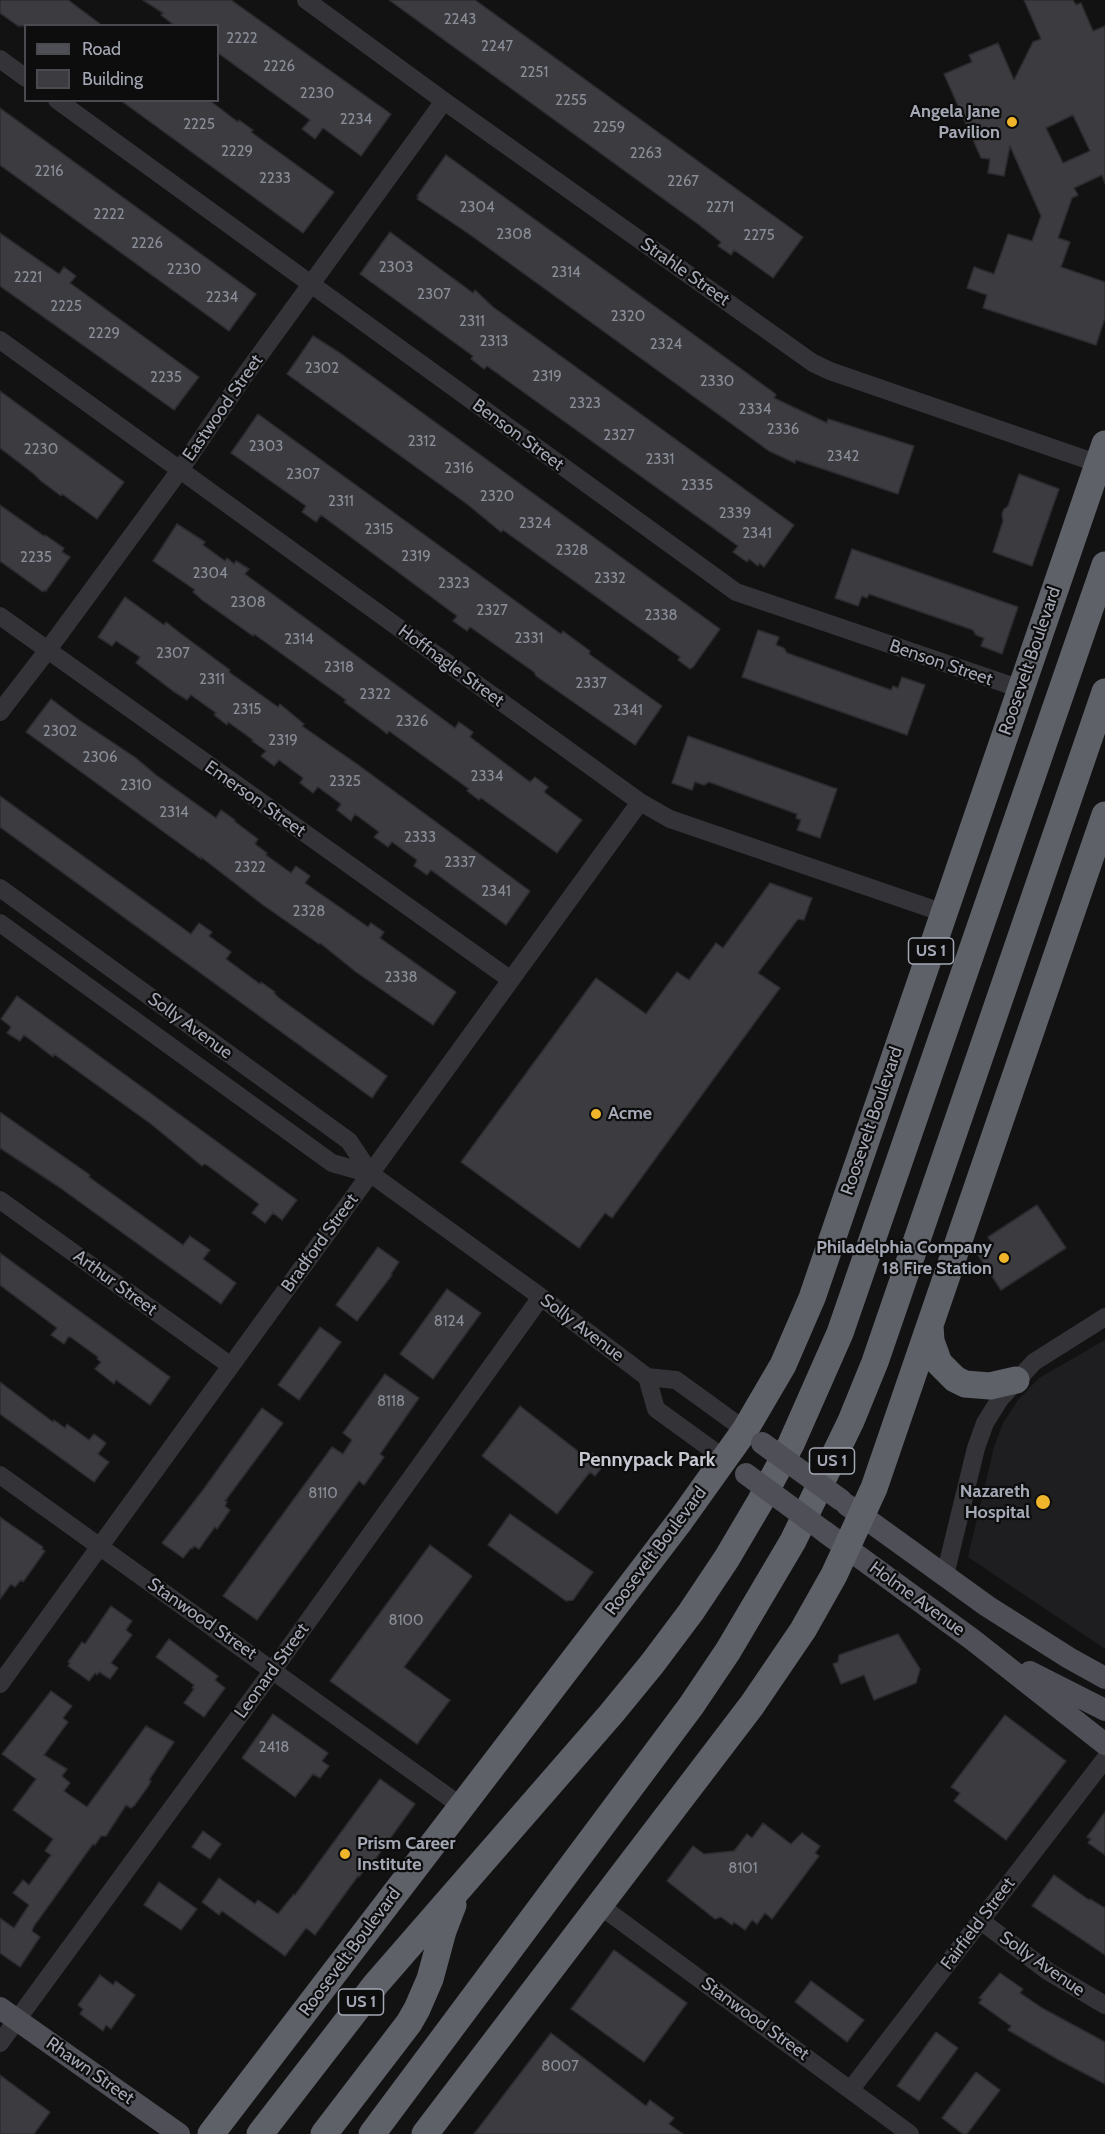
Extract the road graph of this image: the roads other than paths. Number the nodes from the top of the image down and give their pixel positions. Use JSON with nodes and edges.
{"nodes":[{"id":1,"x":306,"y":0,"type":"edge"},
{"id":2,"x":0,"y":59,"type":"edge"},
{"id":3,"x":24,"y":77,"type":"edge"},
{"id":4,"x":444,"y":101,"type":"junction"},
{"id":5,"x":60,"y":102,"type":"edge"},
{"id":6,"x":311,"y":286,"type":"junction"},
{"id":7,"x":0,"y":339,"type":"edge"},
{"id":8,"x":1103,"y":458,"type":"edge"},
{"id":9,"x":180,"y":470,"type":"junction"},
{"id":10,"x":1105,"y":565,"type":"edge"},
{"id":11,"x":0,"y":616,"type":"edge"},
{"id":12,"x":47,"y":651,"type":"junction"},
{"id":13,"x":1021,"y":689,"type":"junction"},
{"id":14,"x":1105,"y":692,"type":"edge"},
{"id":15,"x":0,"y":712,"type":"edge"},
{"id":16,"x":640,"y":802,"type":"junction"},
{"id":17,"x":1105,"y":815,"type":"edge"},
{"id":18,"x":0,"y":888,"type":"edge"},
{"id":19,"x":944,"y":913,"type":"junction"},
{"id":20,"x":0,"y":923,"type":"edge"},
{"id":21,"x":511,"y":981,"type":"junction"},
{"id":22,"x":370,"y":1174,"type":"junction"},
{"id":23,"x":0,"y":1200,"type":"edge"},
{"id":24,"x":541,"y":1297,"type":"junction"},
{"id":25,"x":1105,"y":1317,"type":"edge"},
{"id":26,"x":930,"y":1325,"type":"junction"},
{"id":27,"x":231,"y":1366,"type":"junction"},
{"id":28,"x":647,"y":1377,"type":"junction"},
{"id":29,"x":1016,"y":1380,"type":"junction"},
{"id":30,"x":753,"y":1436,"type":"junction"},
{"id":31,"x":735,"y":1467,"type":"junction"},
{"id":32,"x":0,"y":1475,"type":"edge"},
{"id":33,"x":852,"y":1508,"type":"junction"},
{"id":34,"x":100,"y":1547,"type":"junction"},
{"id":35,"x":848,"y":1548,"type":"junction"},
{"id":36,"x":945,"y":1575,"type":"junction"},
{"id":37,"x":988,"y":1651,"type":"junction"},
{"id":38,"x":273,"y":1670,"type":"junction"},
{"id":39,"x":1105,"y":1678,"type":"edge"},
{"id":40,"x":0,"y":1684,"type":"edge"},
{"id":41,"x":1105,"y":1710,"type":"edge"},
{"id":42,"x":1105,"y":1744,"type":"edge"},
{"id":43,"x":1105,"y":1759,"type":"edge"},
{"id":44,"x":462,"y":1806,"type":"junction"},
{"id":45,"x":470,"y":1876,"type":"junction"},
{"id":46,"x":599,"y":1905,"type":"junction"},
{"id":47,"x":981,"y":1921,"type":"junction"},
{"id":48,"x":1105,"y":2005,"type":"edge"},
{"id":49,"x":8,"y":2014,"type":"edge"},
{"id":50,"x":0,"y":2043,"type":"edge"},
{"id":51,"x":851,"y":2090,"type":"junction"},
{"id":52,"x":179,"y":2134,"type":"edge"},
{"id":53,"x":211,"y":2134,"type":"edge"},
{"id":54,"x":260,"y":2134,"type":"edge"},
{"id":55,"x":324,"y":2134,"type":"edge"},
{"id":56,"x":372,"y":2134,"type":"edge"},
{"id":57,"x":425,"y":2134,"type":"edge"},
{"id":58,"x":910,"y":2134,"type":"edge"}],
"edges":[{"from":1,"to":4,"type":"street","name":"Strahle Street"},
{"from":2,"to":3,"type":"street"},
{"from":4,"to":6,"type":"street","name":"Eastwood Street"},
{"from":4,"to":8,"type":"street","name":"Strahle Street"},
{"from":5,"to":6,"type":"street","name":"Benson Street"},
{"from":6,"to":9,"type":"street","name":"Eastwood Street"},
{"from":6,"to":13,"type":"street","name":"Benson Street"},
{"from":7,"to":9,"type":"street","name":"Hoffnagle Street"},
{"from":8,"to":13,"type":"highway","name":"Roosevelt Boulevard","number":"US 1"},
{"from":9,"to":12,"type":"street","name":"Eastwood Street"},
{"from":9,"to":16,"type":"street","name":"Hoffnagle Street"},
{"from":10,"to":45,"type":"highway","number":"US 1"},
{"from":11,"to":12,"type":"street","name":"Emerson Street"},
{"from":12,"to":15,"type":"street","name":"Eastwood Street"},
{"from":12,"to":21,"type":"street","name":"Emerson Street"},
{"from":13,"to":19,"type":"highway","name":"Roosevelt Boulevard","number":"US 1"},
{"from":14,"to":56,"type":"highway","number":"US 1"},
{"from":16,"to":19,"type":"street","name":"Hoffnagle Street"},
{"from":16,"to":21,"type":"street","name":"Bradford Street"},
{"from":17,"to":26,"type":"highway","number":"US 1"},
{"from":18,"to":22,"type":"street","name":"Solly Avenue"},
{"from":19,"to":30,"type":"highway","name":"Roosevelt Boulevard","number":"US 1"},
{"from":20,"to":22,"type":"street","name":"Solly Avenue"},
{"from":21,"to":22,"type":"street","name":"Bradford Street"},
{"from":22,"to":24,"type":"street","name":"Solly Avenue"},
{"from":22,"to":27,"type":"street","name":"Bradford Street"},
{"from":23,"to":27,"type":"street","name":"Arthur Street"},
{"from":24,"to":28,"type":"street","name":"Solly Avenue"},
{"from":24,"to":38,"type":"street","name":"Leonard Street"},
{"from":25,"to":29,"type":"street"},
{"from":26,"to":29,"type":"highway"},
{"from":26,"to":33,"type":"highway","number":"US 1"},
{"from":27,"to":34,"type":"street","name":"Bradford Street"},
{"from":28,"to":30,"type":"street"},
{"from":28,"to":31,"type":"street"},
{"from":29,"to":36,"type":"street"},
{"from":30,"to":31,"type":"highway","name":"Roosevelt Boulevard","number":"US 1"},
{"from":30,"to":33,"type":"main road","name":"Holme Avenue","bridge":true},
{"from":31,"to":35,"type":"main road","name":"Holme Avenue","bridge":true},
{"from":31,"to":44,"type":"highway","name":"Roosevelt Boulevard","number":"US 1"},
{"from":32,"to":34,"type":"street","name":"Stanwood Street"},
{"from":33,"to":35,"type":"highway","number":"US 1"},
{"from":33,"to":36,"type":"main road","name":"Holme Avenue"},
{"from":34,"to":38,"type":"street","name":"Stanwood Street"},
{"from":34,"to":40,"type":"street","name":"Bradford Street"},
{"from":35,"to":37,"type":"main road","name":"Holme Avenue"},
{"from":35,"to":46,"type":"highway","number":"US 1"},
{"from":36,"to":39,"type":"main road","name":"Holme Avenue"},
{"from":37,"to":41,"type":"main road"},
{"from":37,"to":42,"type":"main road","name":"Holme Avenue"},
{"from":38,"to":44,"type":"street","name":"Stanwood Street"},
{"from":38,"to":49,"type":"street","name":"Leonard Street"},
{"from":43,"to":47,"type":"street","name":"Fairfield Street"},
{"from":44,"to":53,"type":"highway","name":"Roosevelt Boulevard","number":"US 1"},
{"from":45,"to":54,"type":"highway","number":"US 1"},
{"from":45,"to":55,"type":"highway"},
{"from":46,"to":51,"type":"street","name":"Stanwood Street"},
{"from":46,"to":57,"type":"highway","number":"US 1"},
{"from":47,"to":48,"type":"street","name":"Solly Avenue"},
{"from":47,"to":51,"type":"street","name":"Fairfield Street"},
{"from":49,"to":50,"type":"street","name":"Leonard Street"},
{"from":49,"to":52,"type":"main road","name":"Rhawn Street"},
{"from":51,"to":58,"type":"street","name":"Stanwood Street"}]}
